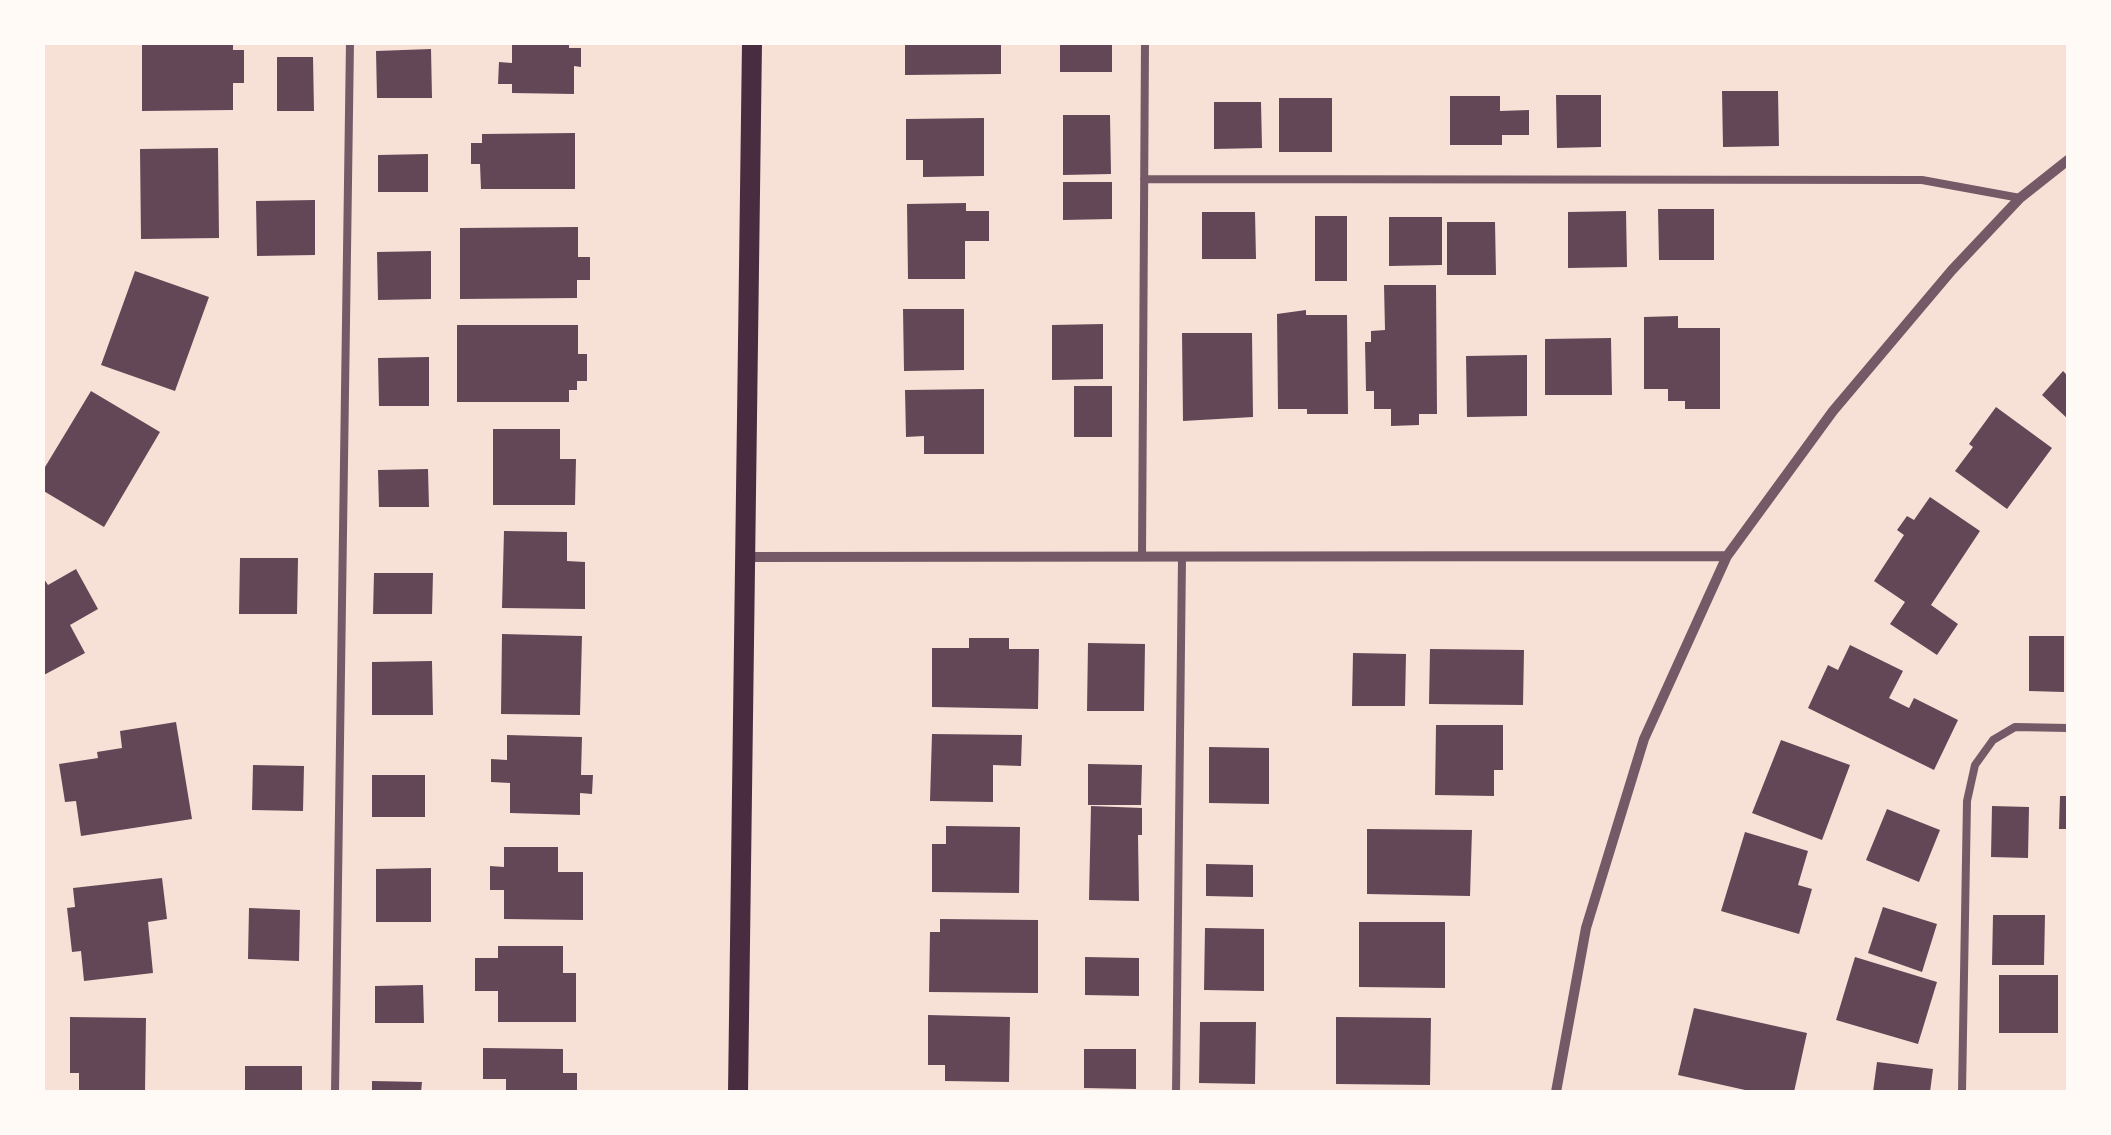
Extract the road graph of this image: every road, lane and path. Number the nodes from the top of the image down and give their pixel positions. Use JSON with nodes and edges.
{"nodes":[{"id":1,"x":350,"y":42,"type":"edge"},
{"id":2,"x":752,"y":42,"type":"edge"},
{"id":3,"x":1145,"y":42,"type":"edge"},
{"id":4,"x":2068,"y":160,"type":"edge"},
{"id":5,"x":1144,"y":179,"type":"junction"},
{"id":6,"x":2020,"y":198,"type":"junction"},
{"id":7,"x":1727,"y":556,"type":"junction"},
{"id":8,"x":745,"y":557,"type":"junction"},
{"id":9,"x":1142,"y":557,"type":"junction"},
{"id":10,"x":1182,"y":557,"type":"junction"},
{"id":11,"x":2068,"y":728,"type":"edge"},
{"id":12,"x":335,"y":1092,"type":"edge"},
{"id":13,"x":738,"y":1092,"type":"edge"},
{"id":14,"x":1176,"y":1092,"type":"edge"},
{"id":15,"x":1556,"y":1092,"type":"edge"},
{"id":16,"x":1962,"y":1092,"type":"edge"}],
"edges":[{"from":1,"to":12,"type":"lane"},
{"from":2,"to":8,"type":"main road"},
{"from":3,"to":5,"type":"lane"},
{"from":4,"to":6,"type":"street"},
{"from":5,"to":6,"type":"lane"},
{"from":5,"to":9,"type":"lane"},
{"from":6,"to":7,"type":"street"},
{"from":7,"to":10,"type":"street"},
{"from":7,"to":15,"type":"street"},
{"from":8,"to":9,"type":"street"},
{"from":8,"to":13,"type":"main road"},
{"from":9,"to":10,"type":"street"},
{"from":10,"to":14,"type":"lane"},
{"from":11,"to":16,"type":"lane"}]}
